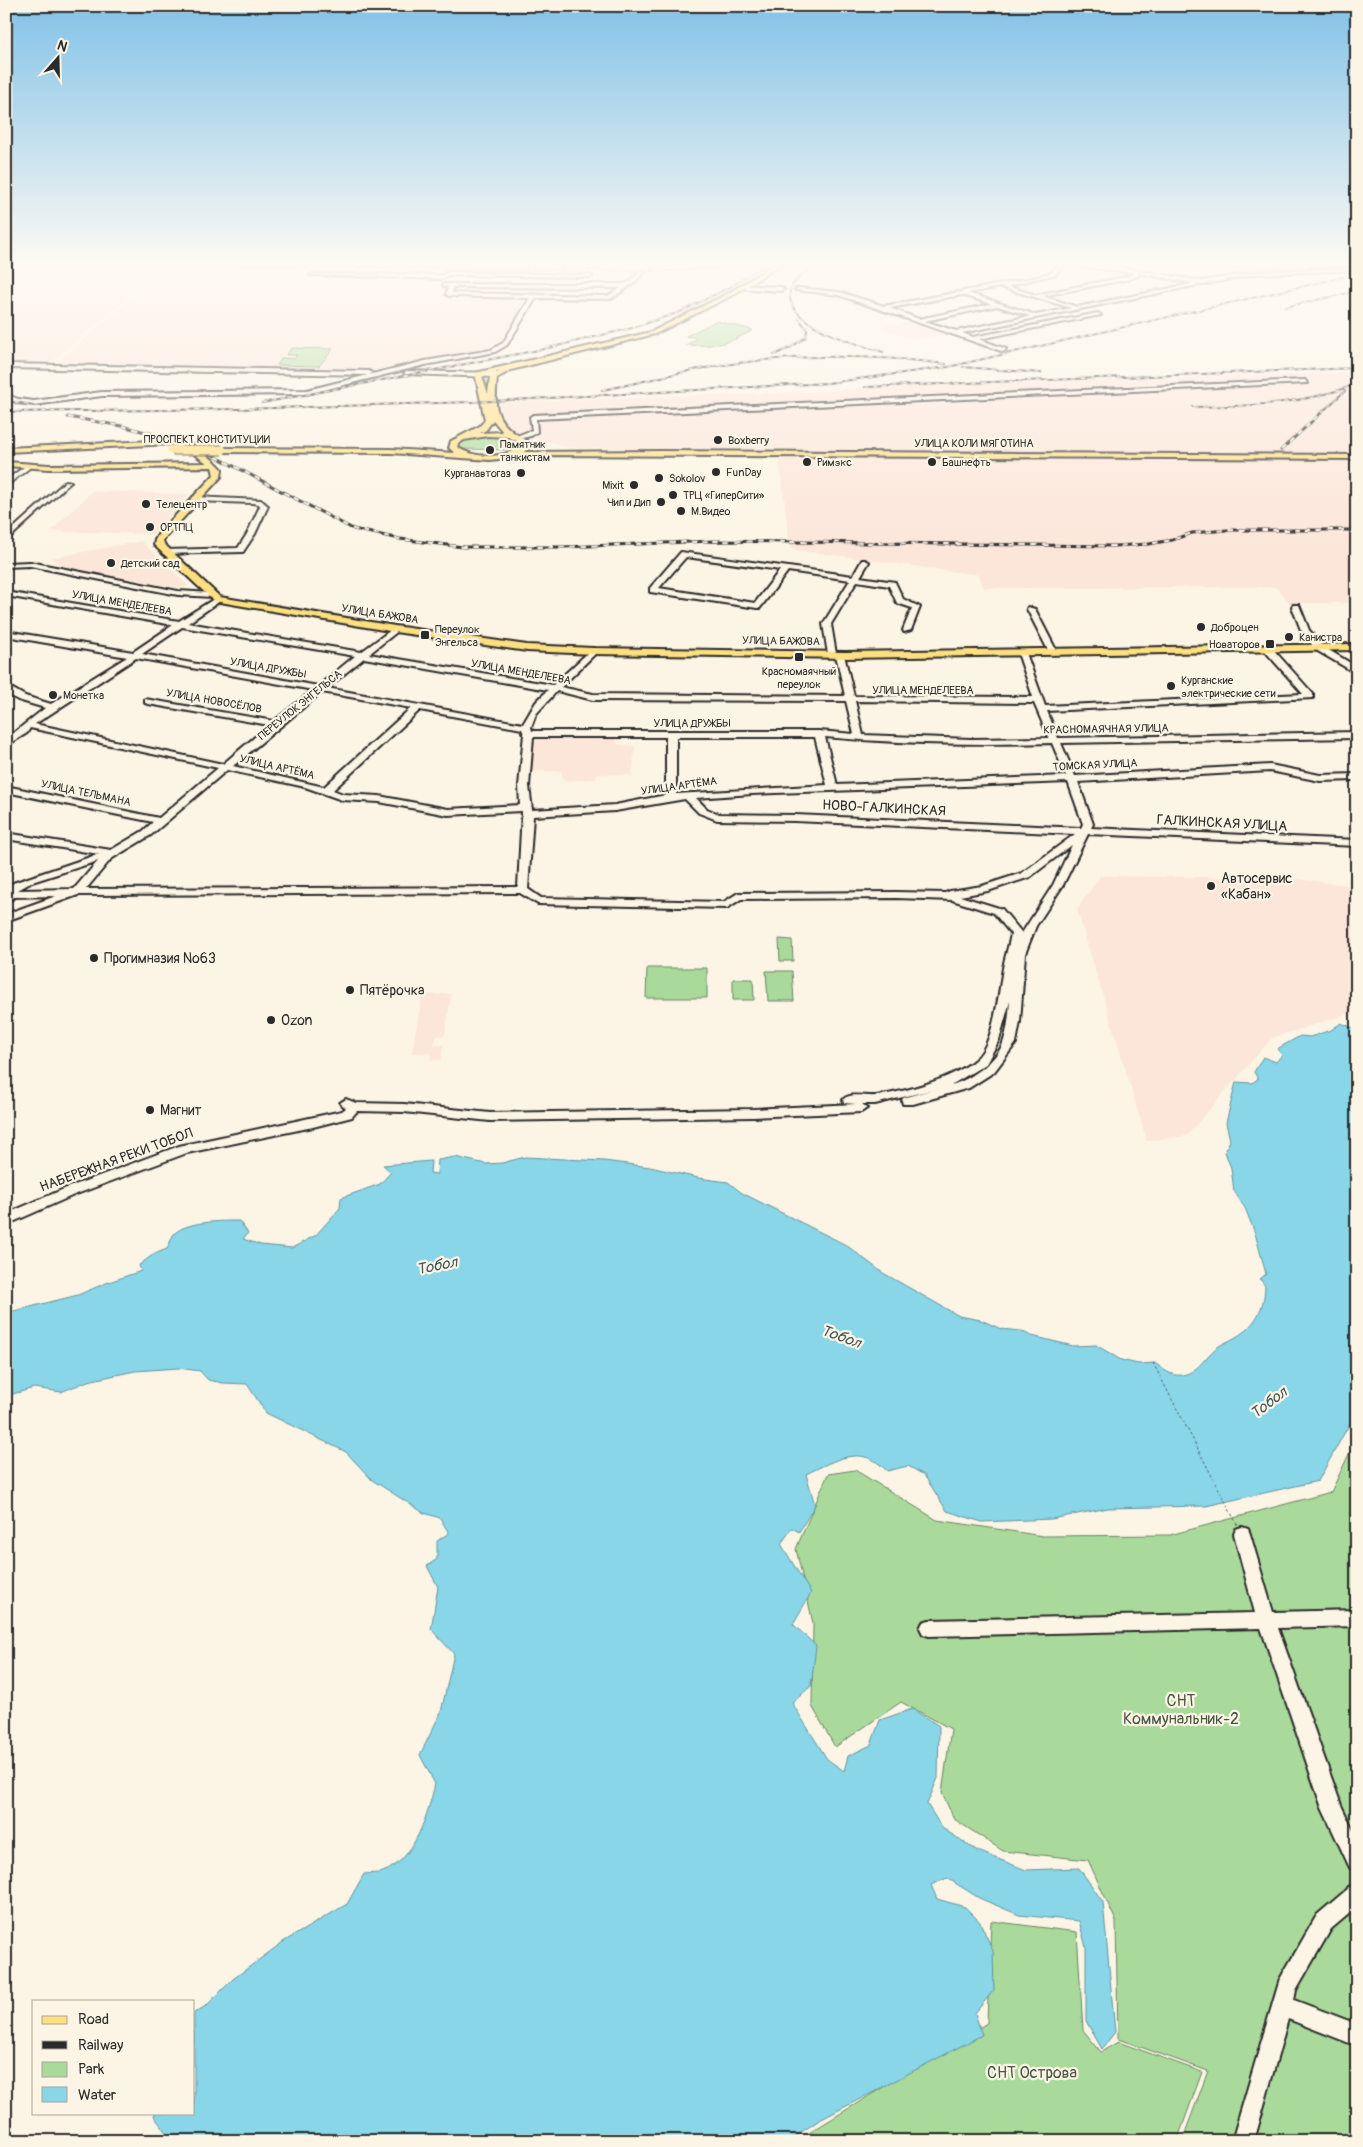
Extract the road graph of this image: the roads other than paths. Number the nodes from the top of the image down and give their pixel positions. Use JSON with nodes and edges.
{"nodes":[{"id":1,"x":430,"y":362,"type":"edge"},
{"id":2,"x":532,"y":362,"type":"edge"},
{"id":3,"x":6,"y":366,"type":"edge"},
{"id":4,"x":390,"y":373,"type":"junction"},
{"id":5,"x":428,"y":373,"type":"junction"},
{"id":6,"x":473,"y":373,"type":"junction"},
{"id":7,"x":482,"y":373,"type":"junction"},
{"id":8,"x":495,"y":373,"type":"junction"},
{"id":9,"x":481,"y":382,"type":"junction"},
{"id":10,"x":1305,"y":382,"type":"dead end"},
{"id":11,"x":6,"y":396,"type":"edge"},
{"id":12,"x":465,"y":437,"type":"junction"},
{"id":13,"x":517,"y":437,"type":"junction"},
{"id":14,"x":443,"y":442,"type":"dead end"},
{"id":15,"x":433,"y":444,"type":"dead end"},
{"id":16,"x":6,"y":450,"type":"edge"},
{"id":17,"x":391,"y":451,"type":"junction"},
{"id":18,"x":591,"y":453,"type":"junction"},
{"id":19,"x":467,"y":456,"type":"junction"},
{"id":20,"x":501,"y":457,"type":"junction"},
{"id":21,"x":1357,"y":457,"type":"edge"},
{"id":22,"x":20,"y":459,"type":"junction"},
{"id":23,"x":6,"y":461,"type":"edge"},
{"id":24,"x":214,"y":465,"type":"junction"},
{"id":25,"x":29,"y":466,"type":"junction"},
{"id":26,"x":68,"y":482,"type":"dead end"},
{"id":27,"x":6,"y":484,"type":"edge"},
{"id":28,"x":196,"y":499,"type":"junction"},
{"id":29,"x":6,"y":539,"type":"edge"},
{"id":30,"x":166,"y":552,"type":"junction"},
{"id":31,"x":8,"y":556,"type":"dead end"},
{"id":32,"x":865,"y":562,"type":"dead end"},
{"id":33,"x":11,"y":564,"type":"edge"},
{"id":34,"x":786,"y":568,"type":"junction"},
{"id":35,"x":855,"y":578,"type":"junction"},
{"id":36,"x":6,"y":594,"type":"edge"},
{"id":37,"x":214,"y":597,"type":"junction"},
{"id":38,"x":1296,"y":607,"type":"dead end"},
{"id":39,"x":1031,"y":609,"type":"dead end"},
{"id":40,"x":179,"y":625,"type":"junction"},
{"id":41,"x":395,"y":629,"type":"junction"},
{"id":42,"x":906,"y":630,"type":"dead end"},
{"id":43,"x":6,"y":633,"type":"edge"},
{"id":44,"x":1357,"y":647,"type":"edge"},
{"id":45,"x":1319,"y":648,"type":"junction"},
{"id":46,"x":1268,"y":649,"type":"junction"},
{"id":47,"x":593,"y":651,"type":"junction"},
{"id":48,"x":1053,"y":652,"type":"junction"},
{"id":49,"x":1022,"y":653,"type":"junction"},
{"id":50,"x":836,"y":654,"type":"junction"},
{"id":51,"x":135,"y":655,"type":"junction"},
{"id":52,"x":360,"y":655,"type":"junction"},
{"id":53,"x":1357,"y":671,"type":"edge"},
{"id":54,"x":6,"y":688,"type":"edge"},
{"id":55,"x":554,"y":688,"type":"junction"},
{"id":56,"x":320,"y":689,"type":"junction"},
{"id":57,"x":851,"y":700,"type":"junction"},
{"id":58,"x":148,"y":701,"type":"dead end"},
{"id":59,"x":1040,"y":705,"type":"junction"},
{"id":60,"x":418,"y":706,"type":"junction"},
{"id":61,"x":52,"y":707,"type":"junction"},
{"id":62,"x":276,"y":724,"type":"junction"},
{"id":63,"x":27,"y":725,"type":"junction"},
{"id":64,"x":527,"y":730,"type":"junction"},
{"id":65,"x":671,"y":734,"type":"junction"},
{"id":66,"x":819,"y":734,"type":"junction"},
{"id":67,"x":1357,"y":735,"type":"edge"},
{"id":68,"x":857,"y":737,"type":"junction"},
{"id":69,"x":1055,"y":742,"type":"junction"},
{"id":70,"x":6,"y":743,"type":"edge"},
{"id":71,"x":224,"y":768,"type":"junction"},
{"id":72,"x":1357,"y":777,"type":"edge"},
{"id":73,"x":1072,"y":779,"type":"junction"},
{"id":74,"x":833,"y":788,"type":"junction"},
{"id":75,"x":6,"y":789,"type":"edge"},
{"id":76,"x":325,"y":792,"type":"junction"},
{"id":77,"x":688,"y":796,"type":"junction"},
{"id":78,"x":671,"y":797,"type":"junction"},
{"id":79,"x":526,"y":810,"type":"junction"},
{"id":80,"x":161,"y":821,"type":"junction"},
{"id":81,"x":1085,"y":831,"type":"junction"},
{"id":82,"x":6,"y":836,"type":"edge"},
{"id":83,"x":1357,"y":843,"type":"edge"},
{"id":84,"x":112,"y":854,"type":"junction"},
{"id":85,"x":523,"y":890,"type":"junction"},
{"id":86,"x":76,"y":892,"type":"junction"},
{"id":87,"x":7,"y":896,"type":"edge"},
{"id":88,"x":932,"y":896,"type":"junction"},
{"id":89,"x":6,"y":918,"type":"edge"},
{"id":90,"x":849,"y":1100,"type":"dead end"},
{"id":91,"x":6,"y":1220,"type":"edge"},
{"id":92,"x":1242,"y":1534,"type":"dead end"},
{"id":93,"x":1357,"y":1618,"type":"edge"},
{"id":94,"x":1266,"y":1619,"type":"junction"},
{"id":95,"x":929,"y":1628,"type":"dead end"},
{"id":96,"x":1357,"y":1861,"type":"edge"},
{"id":97,"x":1357,"y":1894,"type":"edge"},
{"id":98,"x":1282,"y":2006,"type":"junction"},
{"id":99,"x":1357,"y":2035,"type":"edge"},
{"id":100,"x":1243,"y":2141,"type":"edge"}],
"edges":[{"from":1,"to":4,"type":"street"},
{"from":2,"to":8,"type":"main road"},
{"from":3,"to":4,"type":"street"},
{"from":4,"to":5,"type":"street"},
{"from":4,"to":11,"type":"street"},
{"from":5,"to":6,"type":"street"},
{"from":5,"to":9,"type":"street"},
{"from":6,"to":7,"type":"street"},
{"from":6,"to":8,"type":"street"},
{"from":7,"to":8,"type":"main road"},
{"from":7,"to":9,"type":"main road"},
{"from":8,"to":13,"type":"main road"},
{"from":9,"to":12,"type":"main road"},
{"from":10,"to":13,"type":"street"},
{"from":12,"to":13,"type":"main road"},
{"from":12,"to":14,"type":"main road"},
{"from":12,"to":19,"type":"main road"},
{"from":13,"to":18,"type":"main road","name":"УЛИЦА КОЛИ МЯГОТИНА"},
{"from":13,"to":20,"type":"main road"},
{"from":15,"to":17,"type":"main road","name":"ПРОСПЕКТ КОНСТИТУЦИИ"},
{"from":16,"to":24,"type":"main road"},
{"from":17,"to":19,"type":"main road","name":"ПРОСПЕКТ КОНСТИТУЦИИ"},
{"from":17,"to":22,"type":"main road","name":"ПРОСПЕКТ КОНСТИТУЦИИ","bridge":true},
{"from":18,"to":20,"type":"main road","name":"УЛИЦА КОЛИ МЯГОТИНА"},
{"from":18,"to":21,"type":"main road","name":"УЛИЦА КОЛИ МЯГОТИНА"},
{"from":19,"to":20,"type":"main road","name":"ПРОСПЕКТ КОНСТИТУЦИИ"},
{"from":22,"to":23,"type":"main road"},
{"from":22,"to":25,"type":"main road"},
{"from":24,"to":25,"type":"main road"},
{"from":24,"to":28,"type":"main road"},
{"from":25,"to":27,"type":"street"},
{"from":26,"to":29,"type":"street"},
{"from":28,"to":30,"type":"main road"},
{"from":28,"to":30,"type":"street"},
{"from":30,"to":37,"type":"main road"},
{"from":31,"to":33,"type":"street"},
{"from":32,"to":35,"type":"street"},
{"from":33,"to":37,"type":"street","name":"УЛИЦА БАЖОВА"},
{"from":34,"to":34,"type":"street"},
{"from":34,"to":35,"type":"street"},
{"from":35,"to":42,"type":"street"},
{"from":35,"to":50,"type":"street"},
{"from":36,"to":40,"type":"street","name":"УЛИЦА МЕНДЕЛЕЕВА"},
{"from":37,"to":40,"type":"street"},
{"from":37,"to":41,"type":"main road","name":"УЛИЦА БАЖОВА"},
{"from":38,"to":45,"type":"street"},
{"from":39,"to":48,"type":"street"},
{"from":40,"to":51,"type":"street"},
{"from":40,"to":52,"type":"street","name":"УЛИЦА МЕНДЕЛЕЕВА"},
{"from":41,"to":47,"type":"main road","name":"УЛИЦА БАЖОВА"},
{"from":41,"to":52,"type":"street","name":"ПЕРЕУЛОК ЭНГЕЛЬСА"},
{"from":43,"to":51,"type":"street","name":"УЛИЦА ДРУЖБЫ"},
{"from":44,"to":45,"type":"main road","name":"УЛИЦА БАЖОВА"},
{"from":45,"to":46,"type":"main road","name":"УЛИЦА БАЖОВА"},
{"from":45,"to":53,"type":"street"},
{"from":46,"to":48,"type":"main road","name":"УЛИЦА БАЖОВА"},
{"from":46,"to":59,"type":"street","name":"УЛИЦА МЕНДЕЛЕЕВА"},
{"from":47,"to":50,"type":"main road","name":"УЛИЦА БАЖОВА"},
{"from":47,"to":55,"type":"street"},
{"from":48,"to":49,"type":"main road","name":"УЛИЦА БАЖОВА"},
{"from":49,"to":50,"type":"main road","name":"УЛИЦА БАЖОВА"},
{"from":49,"to":59,"type":"street"},
{"from":50,"to":57,"type":"street"},
{"from":51,"to":56,"type":"street","name":"УЛИЦА ДРУЖБЫ"},
{"from":51,"to":61,"type":"street"},
{"from":52,"to":55,"type":"street","name":"УЛИЦА МЕНДЕЛЕЕВА"},
{"from":52,"to":56,"type":"street","name":"ПЕРЕУЛОК ЭНГЕЛЬСА"},
{"from":54,"to":61,"type":"street"},
{"from":55,"to":57,"type":"street","name":"УЛИЦА МЕНДЕЛЕЕВА"},
{"from":55,"to":64,"type":"street"},
{"from":56,"to":60,"type":"street","name":"УЛИЦА ДРУЖБЫ"},
{"from":56,"to":62,"type":"street","name":"ПЕРЕУЛОК ЭНГЕЛЬСА"},
{"from":57,"to":59,"type":"street","name":"УЛИЦА МЕНДЕЛЕЕВА"},
{"from":57,"to":68,"type":"street"},
{"from":58,"to":62,"type":"street","name":"УЛИЦА НОВОСЁЛОВ"},
{"from":59,"to":69,"type":"street"},
{"from":60,"to":64,"type":"street","name":"УЛИЦА ДРУЖБЫ"},
{"from":60,"to":76,"type":"street"},
{"from":61,"to":63,"type":"street"},
{"from":62,"to":71,"type":"street","name":"ПЕРЕУЛОК ЭНГЕЛЬСА"},
{"from":63,"to":70,"type":"street"},
{"from":63,"to":71,"type":"street","name":"УЛИЦА АРТЁМА"},
{"from":64,"to":65,"type":"street","name":"УЛИЦА ДРУЖБЫ"},
{"from":64,"to":79,"type":"street"},
{"from":65,"to":66,"type":"street","name":"УЛИЦА ДРУЖБЫ"},
{"from":65,"to":78,"type":"street"},
{"from":66,"to":68,"type":"street","name":"УЛИЦА ДРУЖБЫ"},
{"from":66,"to":74,"type":"street"},
{"from":67,"to":69,"type":"street","name":"КРАСНОМАЯЧНАЯ УЛИЦА"},
{"from":68,"to":69,"type":"street","name":"КРАСНОМАЯЧНАЯ УЛИЦА"},
{"from":69,"to":73,"type":"street"},
{"from":71,"to":76,"type":"street","name":"УЛИЦА АРТЁМА"},
{"from":71,"to":80,"type":"street","name":"ПЕРЕУЛОК ЭНГЕЛЬСА"},
{"from":72,"to":73,"type":"street","name":"ТОМСКАЯ УЛИЦА"},
{"from":73,"to":74,"type":"street","name":"ТОМСКАЯ УЛИЦА"},
{"from":73,"to":81,"type":"street"},
{"from":74,"to":77,"type":"street","name":"УЛИЦА АРТЁМА"},
{"from":75,"to":80,"type":"street","name":"УЛИЦА ТЕЛЬМАНА"},
{"from":76,"to":79,"type":"street","name":"УЛИЦА АРТЁМА"},
{"from":77,"to":78,"type":"street","name":"УЛИЦА АРТЁМА"},
{"from":77,"to":81,"type":"street","name":"НОВО-ГАЛКИНСКАЯ"},
{"from":78,"to":79,"type":"street","name":"УЛИЦА АРТЁМА"},
{"from":79,"to":85,"type":"street"},
{"from":80,"to":84,"type":"street","name":"ПЕРЕУЛОК ЭНГЕЛЬСА"},
{"from":81,"to":83,"type":"street","name":"ГАЛКИНСКАЯ УЛИЦА"},
{"from":81,"to":88,"type":"street"},
{"from":81,"to":91,"type":"street","name":"НАБЕРЕЖНАЯ РЕКИ ТОБОЛ"},
{"from":82,"to":84,"type":"street"},
{"from":84,"to":86,"type":"street","name":"ПЕРЕУЛОК ЭНГЕЛЬСА"},
{"from":84,"to":87,"type":"street","name":"ПЕРЕУЛОК ЭНГЕЛЬСА"},
{"from":85,"to":86,"type":"street"},
{"from":85,"to":88,"type":"street"},
{"from":86,"to":87,"type":"street","name":"ПЕРЕУЛОК ЭНГЕЛЬСА"},
{"from":86,"to":89,"type":"street"},
{"from":88,"to":90,"type":"street"},
{"from":92,"to":94,"type":"street"},
{"from":93,"to":94,"type":"street"},
{"from":94,"to":95,"type":"street"},
{"from":94,"to":96,"type":"street"},
{"from":97,"to":98,"type":"street"},
{"from":98,"to":99,"type":"street"},
{"from":98,"to":100,"type":"street"}]}
